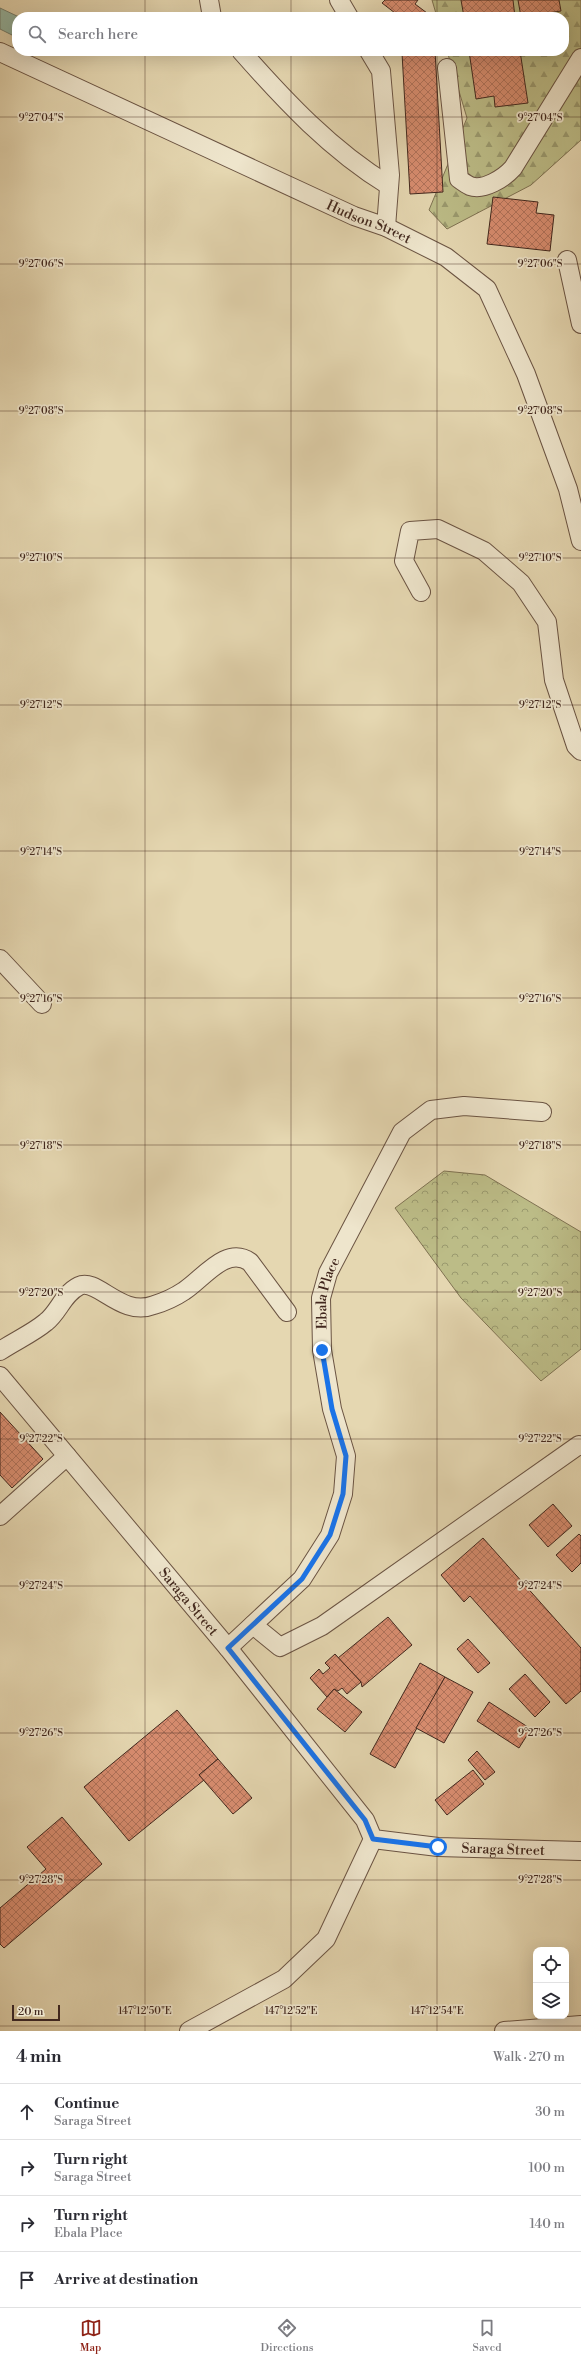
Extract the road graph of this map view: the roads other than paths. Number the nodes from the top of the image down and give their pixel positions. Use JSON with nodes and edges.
{"nodes":[{"id":1,"x":209,"y":0,"type":"edge"},
{"id":2,"x":339,"y":0,"type":"edge"},
{"id":3,"x":211,"y":12,"type":"edge"},
{"id":4,"x":346,"y":12,"type":"edge"},
{"id":5,"x":0,"y":52,"type":"edge"},
{"id":6,"x":246,"y":56,"type":"edge"},
{"id":7,"x":372,"y":56,"type":"edge"},
{"id":8,"x":581,"y":58,"type":"edge"},
{"id":9,"x":447,"y":68,"type":"dead end"},
{"id":10,"x":388,"y":185,"type":"junction"},
{"id":11,"x":386,"y":227,"type":"junction"},
{"id":12,"x":568,"y":261,"type":"edge"},
{"id":13,"x":581,"y":324,"type":"edge"},
{"id":14,"x":581,"y":541,"type":"edge"},
{"id":15,"x":421,"y":592,"type":"dead end"},
{"id":16,"x":581,"y":751,"type":"edge"},
{"id":17,"x":0,"y":959,"type":"edge"},
{"id":18,"x":42,"y":1004,"type":"dead end"},
{"id":19,"x":542,"y":1112,"type":"dead end"},
{"id":20,"x":287,"y":1312,"type":"dead end"},
{"id":21,"x":0,"y":1351,"type":"edge"},
{"id":22,"x":0,"y":1376,"type":"edge"},
{"id":23,"x":581,"y":1446,"type":"edge"},
{"id":24,"x":67,"y":1456,"type":"junction"},
{"id":25,"x":0,"y":1516,"type":"edge"},
{"id":26,"x":253,"y":1624,"type":"junction"},
{"id":27,"x":228,"y":1648,"type":"junction"},
{"id":28,"x":373,"y":1839,"type":"junction"},
{"id":29,"x":581,"y":1851,"type":"edge"},
{"id":30,"x":581,"y":2025,"type":"edge"},
{"id":31,"x":189,"y":2031,"type":"edge"},
{"id":32,"x":504,"y":2031,"type":"edge"}],
"edges":[{"from":1,"to":3,"type":"street"},
{"from":2,"to":4,"type":"street"},
{"from":5,"to":11,"type":"street","name":"Hudson Street"},
{"from":6,"to":10,"type":"street"},
{"from":7,"to":10,"type":"street"},
{"from":8,"to":9,"type":"street"},
{"from":10,"to":11,"type":"street"},
{"from":11,"to":14,"type":"street","name":"Hudson Street"},
{"from":12,"to":13,"type":"street"},
{"from":15,"to":16,"type":"street"},
{"from":17,"to":18,"type":"street"},
{"from":19,"to":26,"type":"street","name":"Ebala Place"},
{"from":20,"to":21,"type":"street"},
{"from":22,"to":24,"type":"street","name":"Saraga Street"},
{"from":23,"to":26,"type":"street"},
{"from":24,"to":25,"type":"street"},
{"from":24,"to":27,"type":"street","name":"Saraga Street"},
{"from":26,"to":27,"type":"street","name":"Ebala Place"},
{"from":27,"to":28,"type":"street","name":"Saraga Street"},
{"from":28,"to":29,"type":"street","name":"Saraga Street"},
{"from":28,"to":31,"type":"street"},
{"from":30,"to":32,"type":"street"}]}
